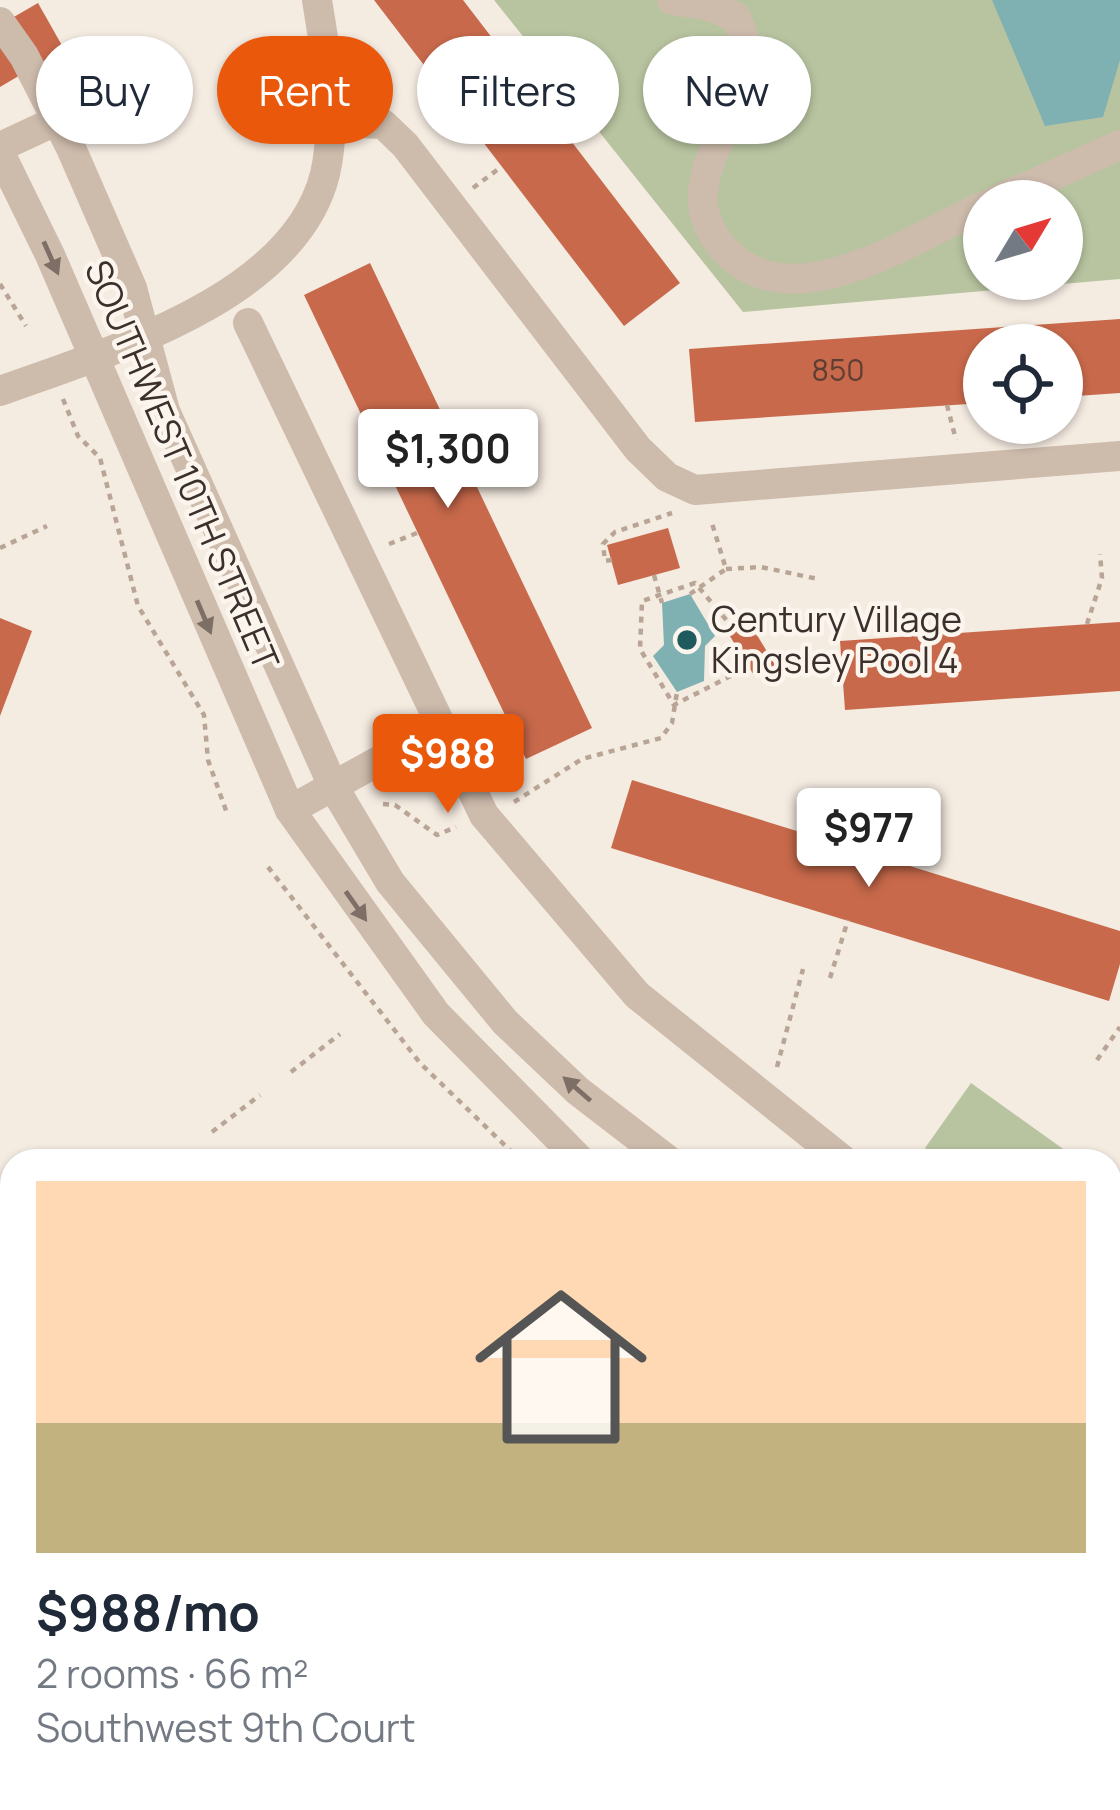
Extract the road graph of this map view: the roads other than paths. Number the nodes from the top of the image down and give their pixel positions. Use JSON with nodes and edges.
{"nodes":[{"id":1,"x":317,"y":0,"type":"edge"},
{"id":2,"x":672,"y":0,"type":"edge"},
{"id":3,"x":0,"y":22,"type":"edge"},
{"id":4,"x":321,"y":36,"type":"edge"},
{"id":5,"x":36,"y":83,"type":"edge"},
{"id":6,"x":36,"y":131,"type":"edge"},
{"id":7,"x":393,"y":134,"type":"edge"},
{"id":8,"x":69,"y":144,"type":"edge"},
{"id":9,"x":328,"y":144,"type":"edge"},
{"id":10,"x":1120,"y":145,"type":"edge"},
{"id":11,"x":0,"y":150,"type":"edge"},
{"id":12,"x":1041,"y":180,"type":"edge"},
{"id":13,"x":963,"y":215,"type":"edge"},
{"id":14,"x":248,"y":323,"type":"dead end"},
{"id":15,"x":142,"y":334,"type":"junction"},
{"id":16,"x":93,"y":357,"type":"junction"},
{"id":17,"x":0,"y":391,"type":"edge"},
{"id":18,"x":1120,"y":456,"type":"edge"},
{"id":19,"x":440,"y":727,"type":"junction"},
{"id":20,"x":333,"y":786,"type":"junction"},
{"id":21,"x":290,"y":810,"type":"junction"},
{"id":22,"x":569,"y":1149,"type":"edge"},
{"id":23,"x":653,"y":1149,"type":"edge"},
{"id":24,"x":828,"y":1149,"type":"edge"}],
"edges":[{"from":1,"to":4,"type":"street"},
{"from":2,"to":13,"type":"street"},
{"from":3,"to":5,"type":"street","name":"SOUTHWEST 10TH STREET"},
{"from":6,"to":11,"type":"street"},
{"from":7,"to":18,"type":"street"},
{"from":8,"to":15,"type":"street","name":"SOUTHWEST 10TH STREET"},
{"from":9,"to":15,"type":"street"},
{"from":10,"to":12,"type":"street"},
{"from":11,"to":16,"type":"street","name":"SOUTHWEST 10TH STREET","one_way":true},
{"from":14,"to":19,"type":"street"},
{"from":15,"to":16,"type":"street"},
{"from":15,"to":20,"type":"street","name":"SOUTHWEST 10TH STREET"},
{"from":16,"to":17,"type":"street"},
{"from":16,"to":21,"type":"street","name":"SOUTHWEST 10TH STREET","one_way":true},
{"from":19,"to":20,"type":"street"},
{"from":19,"to":24,"type":"street"},
{"from":20,"to":21,"type":"street"},
{"from":23,"to":20,"type":"street","name":"SOUTHWEST 10TH STREET","one_way":true},
{"from":21,"to":22,"type":"street","name":"SOUTHWEST 10TH STREET","one_way":true}]}
